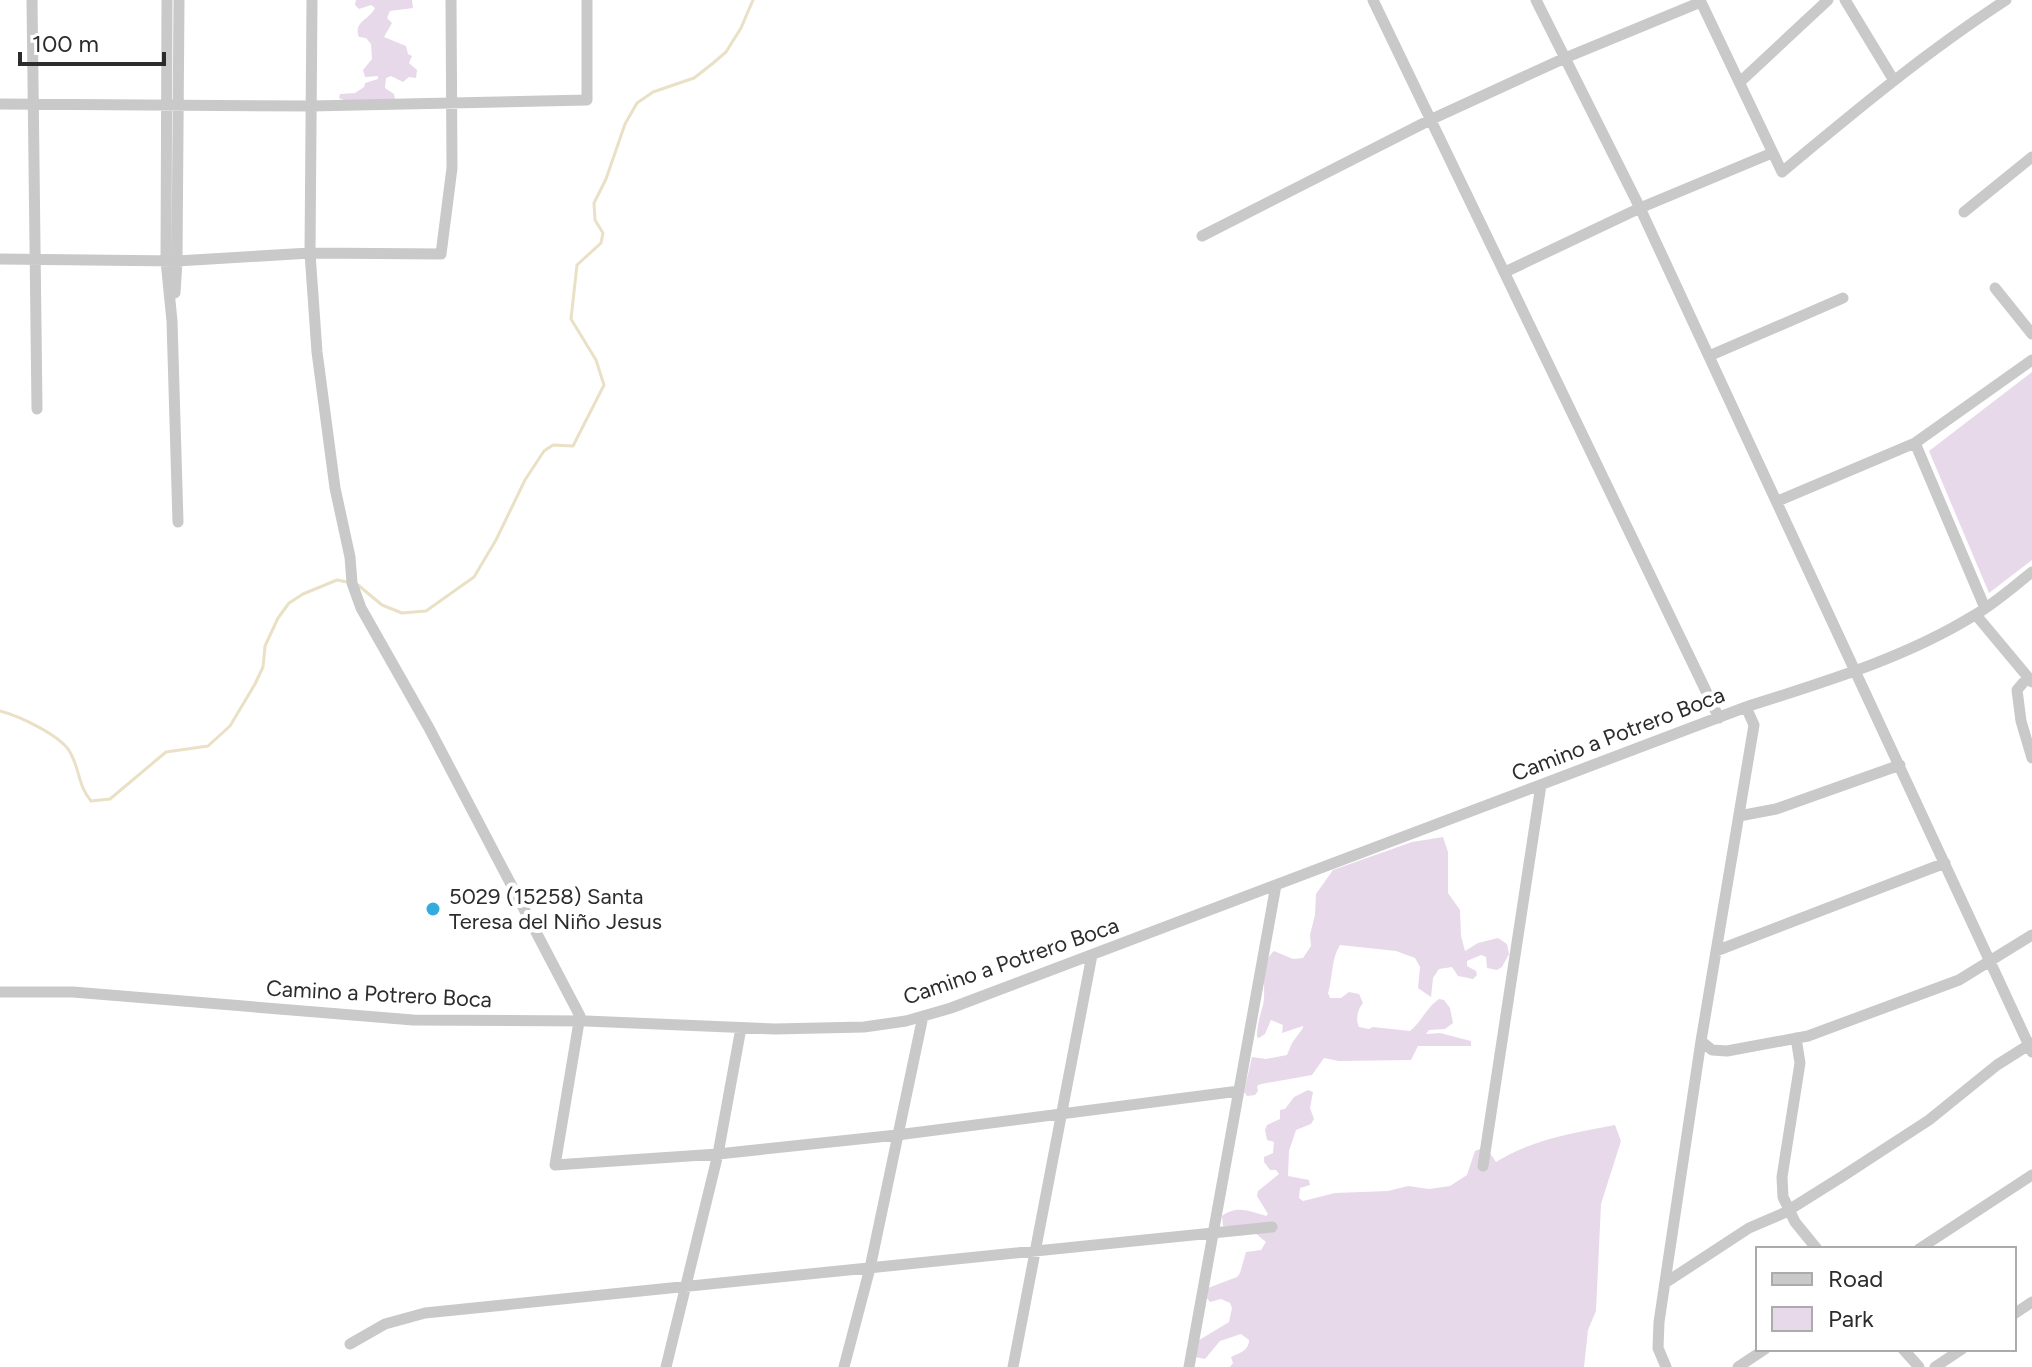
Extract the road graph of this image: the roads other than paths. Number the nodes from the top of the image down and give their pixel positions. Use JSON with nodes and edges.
{"nodes":[{"id":1,"x":32,"y":0,"type":"edge"},
{"id":2,"x":167,"y":0,"type":"edge"},
{"id":3,"x":179,"y":0,"type":"edge"},
{"id":4,"x":312,"y":0,"type":"edge"},
{"id":5,"x":451,"y":0,"type":"edge"},
{"id":6,"x":587,"y":0,"type":"edge"},
{"id":7,"x":1373,"y":0,"type":"edge"},
{"id":8,"x":1536,"y":0,"type":"edge"},
{"id":9,"x":1828,"y":0,"type":"edge"},
{"id":10,"x":1845,"y":0,"type":"edge"},
{"id":11,"x":2006,"y":0,"type":"edge"},
{"id":12,"x":1700,"y":1,"type":"edge"},
{"id":13,"x":1565,"y":58,"type":"junction"},
{"id":14,"x":1893,"y":79,"type":"junction"},
{"id":15,"x":1740,"y":82,"type":"junction"},
{"id":16,"x":451,"y":103,"type":"junction"},
{"id":17,"x":0,"y":104,"type":"edge"},
{"id":18,"x":172,"y":105,"type":"junction"},
{"id":19,"x":32,"y":106,"type":"junction"},
{"id":20,"x":311,"y":106,"type":"junction"},
{"id":21,"x":1432,"y":119,"type":"junction"},
{"id":22,"x":1772,"y":153,"type":"junction"},
{"id":23,"x":2032,"y":157,"type":"edge"},
{"id":24,"x":1640,"y":208,"type":"junction"},
{"id":25,"x":1964,"y":212,"type":"dead end"},
{"id":26,"x":1202,"y":236,"type":"dead end"},
{"id":27,"x":310,"y":253,"type":"junction"},
{"id":28,"x":0,"y":259,"type":"edge"},
{"id":29,"x":36,"y":260,"type":"junction"},
{"id":30,"x":172,"y":261,"type":"junction"},
{"id":31,"x":1505,"y":272,"type":"junction"},
{"id":32,"x":1995,"y":288,"type":"dead end"},
{"id":33,"x":1843,"y":298,"type":"dead end"},
{"id":34,"x":2032,"y":334,"type":"edge"},
{"id":35,"x":1709,"y":356,"type":"junction"},
{"id":36,"x":2032,"y":360,"type":"edge"},
{"id":37,"x":37,"y":409,"type":"dead end"},
{"id":38,"x":1915,"y":443,"type":"junction"},
{"id":39,"x":1778,"y":501,"type":"junction"},
{"id":40,"x":178,"y":522,"type":"dead end"},
{"id":41,"x":2032,"y":572,"type":"edge"},
{"id":42,"x":1981,"y":611,"type":"junction"},
{"id":43,"x":1857,"y":672,"type":"junction"},
{"id":44,"x":2030,"y":680,"type":"edge"},
{"id":45,"x":1746,"y":707,"type":"junction"},
{"id":46,"x":1719,"y":718,"type":"junction"},
{"id":47,"x":2032,"y":758,"type":"edge"},
{"id":48,"x":1900,"y":765,"type":"junction"},
{"id":49,"x":1541,"y":785,"type":"junction"},
{"id":50,"x":1739,"y":816,"type":"junction"},
{"id":51,"x":1945,"y":863,"type":"junction"},
{"id":52,"x":1276,"y":885,"type":"junction"},
{"id":53,"x":2032,"y":935,"type":"edge"},
{"id":54,"x":1716,"y":951,"type":"junction"},
{"id":55,"x":1092,"y":955,"type":"junction"},
{"id":56,"x":1990,"y":961,"type":"junction"},
{"id":57,"x":0,"y":992,"type":"edge"},
{"id":58,"x":923,"y":1016,"type":"junction"},
{"id":59,"x":580,"y":1020,"type":"junction"},
{"id":60,"x":741,"y":1028,"type":"junction"},
{"id":61,"x":1796,"y":1038,"type":"junction"},
{"id":62,"x":1701,"y":1041,"type":"junction"},
{"id":63,"x":2031,"y":1047,"type":"edge"},
{"id":64,"x":1239,"y":1091,"type":"junction"},
{"id":65,"x":1061,"y":1115,"type":"junction"},
{"id":66,"x":897,"y":1135,"type":"junction"},
{"id":67,"x":718,"y":1154,"type":"junction"},
{"id":68,"x":1483,"y":1166,"type":"dead end"},
{"id":69,"x":2032,"y":1175,"type":"edge"},
{"id":70,"x":1789,"y":1210,"type":"junction"},
{"id":71,"x":1272,"y":1227,"type":"dead end"},
{"id":72,"x":1213,"y":1234,"type":"junction"},
{"id":73,"x":1815,"y":1247,"type":"edge"},
{"id":74,"x":1922,"y":1247,"type":"edge"},
{"id":75,"x":1035,"y":1250,"type":"junction"},
{"id":76,"x":870,"y":1268,"type":"junction"},
{"id":77,"x":1665,"y":1283,"type":"junction"},
{"id":78,"x":684,"y":1288,"type":"junction"},
{"id":79,"x":350,"y":1344,"type":"dead end"},
{"id":80,"x":1762,"y":1351,"type":"edge"},
{"id":81,"x":1905,"y":1351,"type":"edge"},
{"id":82,"x":1959,"y":1351,"type":"edge"},
{"id":83,"x":666,"y":1367,"type":"edge"},
{"id":84,"x":844,"y":1367,"type":"edge"},
{"id":85,"x":1013,"y":1367,"type":"edge"},
{"id":86,"x":1189,"y":1367,"type":"edge"},
{"id":87,"x":1666,"y":1367,"type":"edge"},
{"id":88,"x":1738,"y":1367,"type":"edge"},
{"id":89,"x":1919,"y":1367,"type":"edge"},
{"id":90,"x":1935,"y":1367,"type":"edge"}],
"edges":[{"from":1,"to":19,"type":"street"},
{"from":2,"to":18,"type":"street"},
{"from":3,"to":18,"type":"street"},
{"from":4,"to":20,"type":"street"},
{"from":5,"to":16,"type":"street"},
{"from":6,"to":16,"type":"street"},
{"from":7,"to":21,"type":"street"},
{"from":8,"to":13,"type":"street"},
{"from":9,"to":15,"type":"street"},
{"from":10,"to":14,"type":"street"},
{"from":11,"to":14,"type":"street"},
{"from":12,"to":13,"type":"street"},
{"from":12,"to":15,"type":"street"},
{"from":13,"to":21,"type":"street"},
{"from":13,"to":24,"type":"street"},
{"from":14,"to":22,"type":"street"},
{"from":15,"to":22,"type":"street"},
{"from":16,"to":20,"type":"street"},
{"from":16,"to":27,"type":"street"},
{"from":17,"to":19,"type":"street"},
{"from":18,"to":19,"type":"street"},
{"from":18,"to":20,"type":"street"},
{"from":18,"to":30,"type":"street"},
{"from":19,"to":29,"type":"street"},
{"from":20,"to":27,"type":"street"},
{"from":21,"to":26,"type":"street"},
{"from":21,"to":31,"type":"street"},
{"from":22,"to":24,"type":"street"},
{"from":23,"to":25,"type":"street"},
{"from":24,"to":31,"type":"street"},
{"from":24,"to":35,"type":"street"},
{"from":27,"to":30,"type":"street"},
{"from":27,"to":59,"type":"street"},
{"from":28,"to":29,"type":"street"},
{"from":29,"to":30,"type":"street"},
{"from":29,"to":37,"type":"street"},
{"from":30,"to":40,"type":"street"},
{"from":31,"to":46,"type":"street"},
{"from":32,"to":34,"type":"street"},
{"from":33,"to":35,"type":"street"},
{"from":35,"to":39,"type":"street"},
{"from":36,"to":38,"type":"street"},
{"from":38,"to":39,"type":"street"},
{"from":38,"to":42,"type":"street"},
{"from":39,"to":43,"type":"street"},
{"from":41,"to":42,"type":"street","name":"Camino a Potrero Boca"},
{"from":42,"to":43,"type":"street","name":"Camino a Potrero Boca"},
{"from":42,"to":44,"type":"street"},
{"from":43,"to":45,"type":"street","name":"Camino a Potrero Boca"},
{"from":43,"to":48,"type":"street"},
{"from":44,"to":47,"type":"street"},
{"from":45,"to":46,"type":"street","name":"Camino a Potrero Boca"},
{"from":45,"to":50,"type":"street"},
{"from":46,"to":49,"type":"street","name":"Camino a Potrero Boca"},
{"from":48,"to":50,"type":"street"},
{"from":48,"to":51,"type":"street"},
{"from":49,"to":52,"type":"street","name":"Camino a Potrero Boca"},
{"from":49,"to":68,"type":"street"},
{"from":50,"to":54,"type":"street"},
{"from":51,"to":54,"type":"street"},
{"from":51,"to":56,"type":"street"},
{"from":52,"to":55,"type":"street","name":"Camino a Potrero Boca"},
{"from":52,"to":64,"type":"street"},
{"from":53,"to":56,"type":"street"},
{"from":54,"to":62,"type":"street"},
{"from":55,"to":58,"type":"street","name":"Camino a Potrero Boca"},
{"from":55,"to":65,"type":"street"},
{"from":56,"to":61,"type":"street"},
{"from":56,"to":63,"type":"street"},
{"from":57,"to":59,"type":"street","name":"Camino a Potrero Boca"},
{"from":58,"to":60,"type":"street","name":"Camino a Potrero Boca"},
{"from":58,"to":66,"type":"street"},
{"from":59,"to":60,"type":"street","name":"Camino a Potrero Boca"},
{"from":59,"to":67,"type":"street"},
{"from":60,"to":67,"type":"street"},
{"from":61,"to":62,"type":"street"},
{"from":61,"to":70,"type":"street"},
{"from":62,"to":77,"type":"street"},
{"from":63,"to":70,"type":"street"},
{"from":64,"to":65,"type":"street"},
{"from":64,"to":72,"type":"street"},
{"from":65,"to":66,"type":"street"},
{"from":65,"to":75,"type":"street"},
{"from":66,"to":67,"type":"street"},
{"from":66,"to":76,"type":"street"},
{"from":67,"to":78,"type":"street"},
{"from":69,"to":74,"type":"street"},
{"from":70,"to":73,"type":"street"},
{"from":70,"to":77,"type":"street"},
{"from":71,"to":72,"type":"street"},
{"from":72,"to":75,"type":"street"},
{"from":72,"to":86,"type":"street"},
{"from":75,"to":76,"type":"street"},
{"from":75,"to":85,"type":"street"},
{"from":76,"to":78,"type":"street"},
{"from":76,"to":84,"type":"street"},
{"from":77,"to":87,"type":"street"},
{"from":78,"to":79,"type":"street"},
{"from":78,"to":83,"type":"street"},
{"from":80,"to":88,"type":"street"},
{"from":81,"to":89,"type":"street"},
{"from":82,"to":90,"type":"street"}]}
